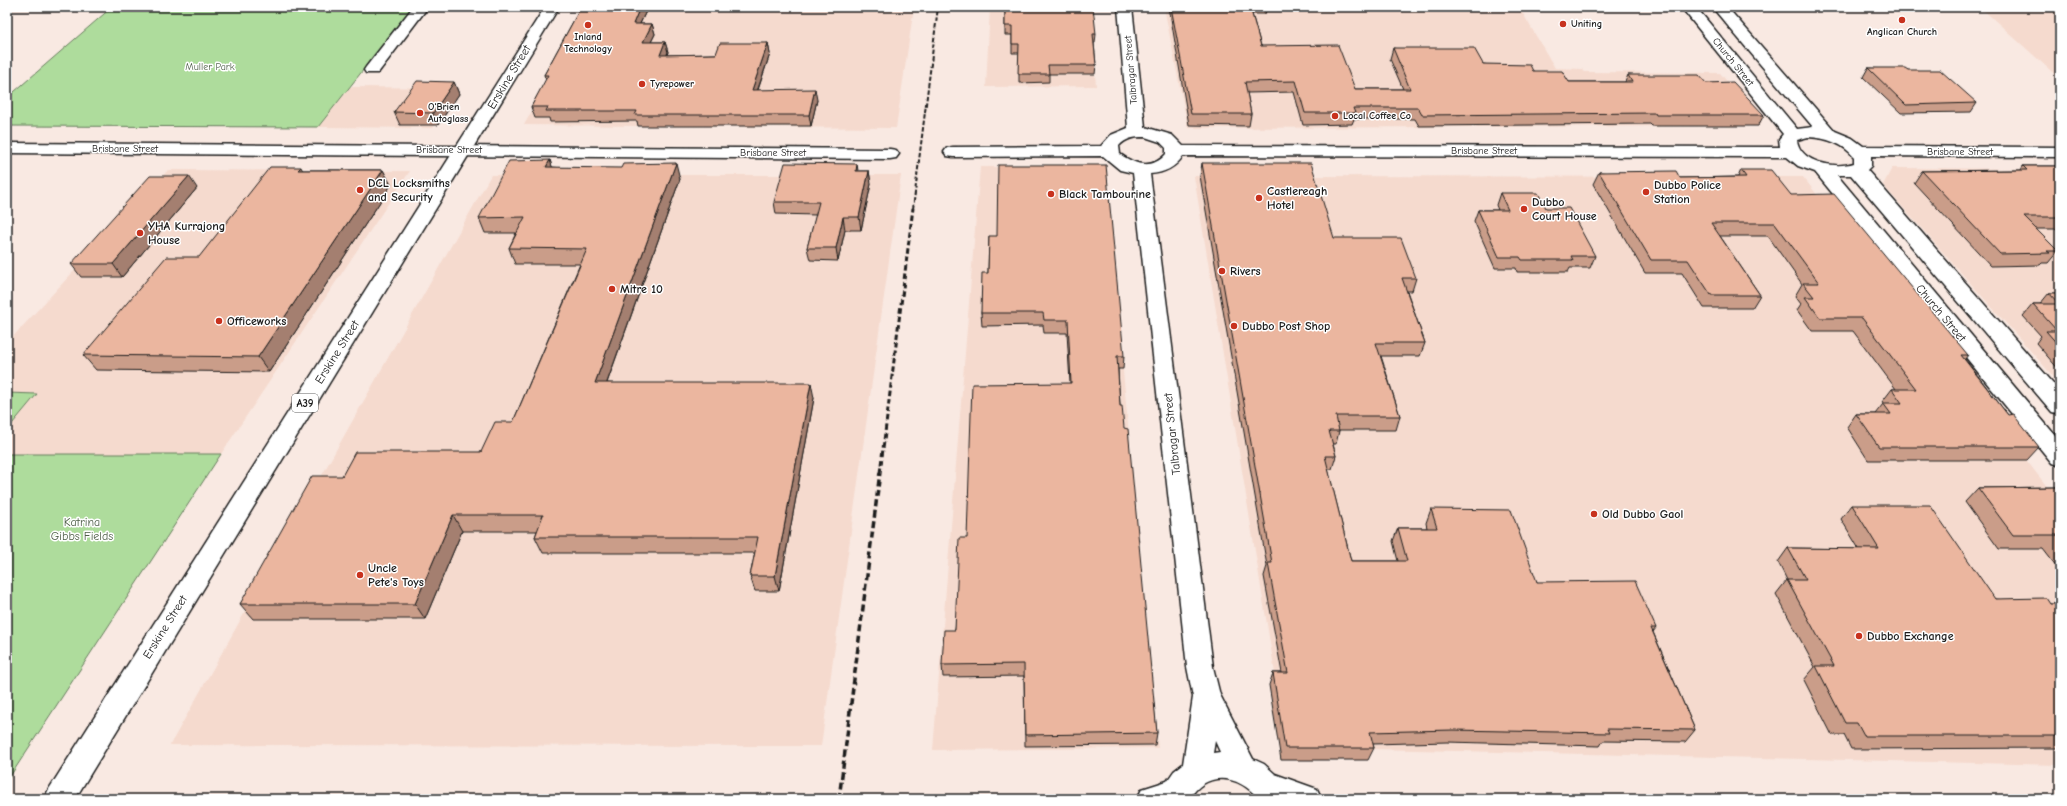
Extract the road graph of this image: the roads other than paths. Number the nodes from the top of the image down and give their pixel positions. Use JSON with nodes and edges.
{"nodes":[{"id":1,"x":421,"y":7,"type":"edge"},
{"id":2,"x":552,"y":7,"type":"edge"},
{"id":3,"x":1125,"y":7,"type":"edge"},
{"id":4,"x":1688,"y":7,"type":"edge"},
{"id":5,"x":1719,"y":7,"type":"edge"},
{"id":6,"x":372,"y":70,"type":"dead end"},
{"id":7,"x":1136,"y":132,"type":"junction"},
{"id":8,"x":1828,"y":134,"type":"junction"},
{"id":9,"x":1793,"y":135,"type":"junction"},
{"id":10,"x":7,"y":148,"type":"edge"},
{"id":11,"x":464,"y":150,"type":"junction"},
{"id":12,"x":1110,"y":151,"type":"junction"},
{"id":13,"x":1176,"y":151,"type":"junction"},
{"id":14,"x":953,"y":152,"type":"dead end"},
{"id":15,"x":1791,"y":152,"type":"junction"},
{"id":16,"x":2060,"y":152,"type":"edge"},
{"id":17,"x":890,"y":154,"type":"dead end"},
{"id":18,"x":1858,"y":160,"type":"junction"},
{"id":19,"x":1822,"y":169,"type":"junction"},
{"id":20,"x":1141,"y":170,"type":"junction"},
{"id":21,"x":2060,"y":406,"type":"edge"},
{"id":22,"x":2060,"y":457,"type":"edge"},
{"id":23,"x":1207,"y":697,"type":"junction"},
{"id":24,"x":1243,"y":768,"type":"junction"},
{"id":25,"x":1196,"y":771,"type":"junction"},
{"id":26,"x":1273,"y":792,"type":"edge"},
{"id":27,"x":1167,"y":797,"type":"edge"},
{"id":28,"x":59,"y":799,"type":"edge"},
{"id":29,"x":1306,"y":799,"type":"edge"}],
"edges":[{"from":1,"to":6,"type":"main road"},
{"from":2,"to":11,"type":"main road","name":"Erskine Street","number":"A39"},
{"from":3,"to":7,"type":"main road","name":"Talbragar Street"},
{"from":4,"to":9,"type":"main road","name":"Church Street"},
{"from":5,"to":8,"type":"main road"},
{"from":7,"to":12,"type":"main road"},
{"from":7,"to":13,"type":"main road"},
{"from":8,"to":9,"type":"main road"},
{"from":8,"to":18,"type":"main road"},
{"from":9,"to":15,"type":"main road"},
{"from":10,"to":11,"type":"main road","name":"Brisbane Street"},
{"from":11,"to":17,"type":"main road","name":"Brisbane Street"},
{"from":11,"to":28,"type":"main road","name":"Erskine Street","number":"A39"},
{"from":12,"to":14,"type":"main road"},
{"from":12,"to":20,"type":"main road"},
{"from":13,"to":15,"type":"main road","name":"Brisbane Street"},
{"from":13,"to":20,"type":"main road"},
{"from":15,"to":19,"type":"main road"},
{"from":16,"to":18,"type":"main road","name":"Brisbane Street"},
{"from":18,"to":19,"type":"main road","name":"Brisbane Street"},
{"from":18,"to":21,"type":"main road"},
{"from":19,"to":22,"type":"main road","name":"Church Street"},
{"from":20,"to":23,"type":"main road","name":"Talbragar Street"},
{"from":23,"to":24,"type":"main road","name":"Talbragar Street"},
{"from":23,"to":25,"type":"main road","name":"Talbragar Street"},
{"from":24,"to":25,"type":"main road"},
{"from":24,"to":26,"type":"main road"},
{"from":25,"to":27,"type":"main road"},
{"from":26,"to":29,"type":"main road"}]}
